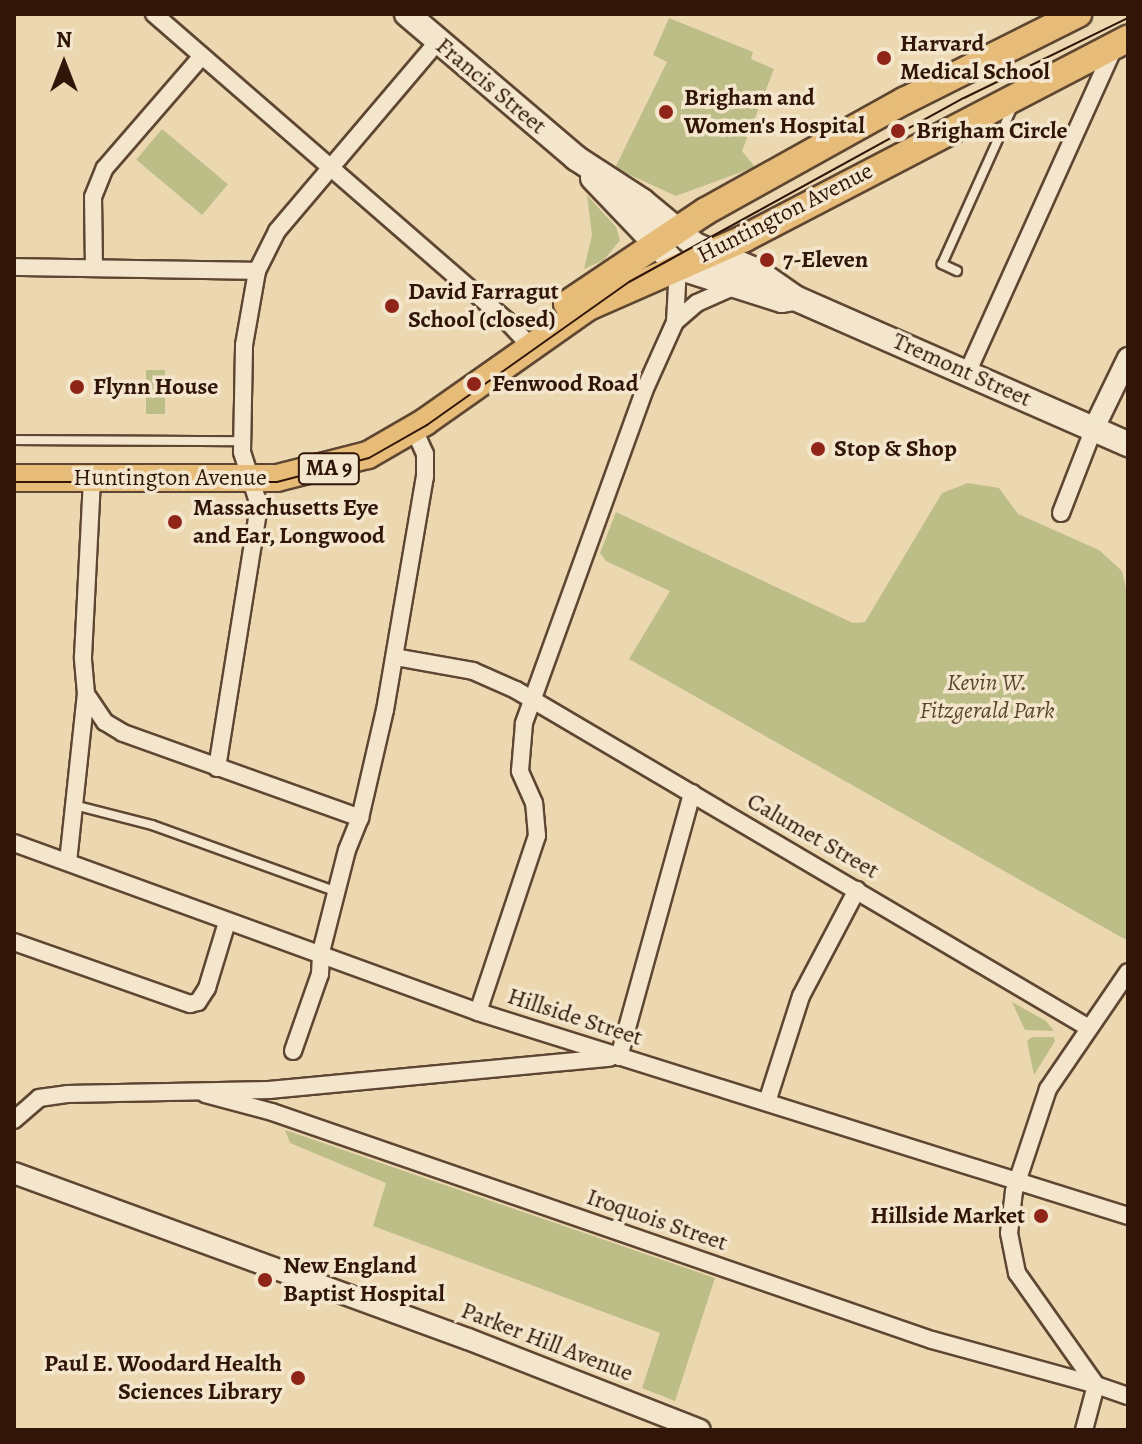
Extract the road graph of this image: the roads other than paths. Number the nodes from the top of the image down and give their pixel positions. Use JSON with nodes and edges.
{"nodes":[{"id":1,"x":154,"y":14,"type":"edge"},
{"id":2,"x":407,"y":14,"type":"edge"},
{"id":3,"x":1078,"y":14,"type":"edge"},
{"id":4,"x":438,"y":41,"type":"junction"},
{"id":5,"x":1122,"y":42,"type":"edge"},
{"id":6,"x":202,"y":56,"type":"junction"},
{"id":7,"x":1018,"y":92,"type":"junction"},
{"id":8,"x":331,"y":167,"type":"junction"},
{"id":9,"x":666,"y":236,"type":"junction"},
{"id":10,"x":714,"y":252,"type":"junction"},
{"id":11,"x":14,"y":267,"type":"edge"},
{"id":12,"x":678,"y":267,"type":"junction"},
{"id":13,"x":94,"y":268,"type":"junction"},
{"id":14,"x":257,"y":271,"type":"junction"},
{"id":15,"x":957,"y":271,"type":"dead end"},
{"id":16,"x":735,"y":286,"type":"junction"},
{"id":17,"x":795,"y":298,"type":"junction"},
{"id":18,"x":675,"y":322,"type":"junction"},
{"id":19,"x":530,"y":346,"type":"junction"},
{"id":20,"x":1128,"y":358,"type":"edge"},
{"id":21,"x":968,"y":371,"type":"junction"},
{"id":22,"x":1094,"y":428,"type":"junction"},
{"id":23,"x":414,"y":429,"type":"junction"},
{"id":24,"x":14,"y":440,"type":"edge"},
{"id":25,"x":242,"y":441,"type":"junction"},
{"id":26,"x":1128,"y":444,"type":"edge"},
{"id":27,"x":14,"y":478,"type":"edge"},
{"id":28,"x":92,"y":479,"type":"junction"},
{"id":29,"x":251,"y":480,"type":"junction"},
{"id":30,"x":1061,"y":513,"type":"dead end"},
{"id":31,"x":395,"y":657,"type":"junction"},
{"id":32,"x":86,"y":694,"type":"junction"},
{"id":33,"x":532,"y":699,"type":"junction"},
{"id":34,"x":217,"y":768,"type":"junction"},
{"id":35,"x":692,"y":793,"type":"junction"},
{"id":36,"x":73,"y":805,"type":"junction"},
{"id":37,"x":360,"y":818,"type":"junction"},
{"id":38,"x":14,"y":843,"type":"edge"},
{"id":39,"x":68,"y":862,"type":"junction"},
{"id":40,"x":857,"y":890,"type":"junction"},
{"id":41,"x":337,"y":892,"type":"junction"},
{"id":42,"x":227,"y":922,"type":"junction"},
{"id":43,"x":14,"y":942,"type":"edge"},
{"id":44,"x":321,"y":952,"type":"junction"},
{"id":45,"x":1128,"y":972,"type":"edge"},
{"id":46,"x":478,"y":1012,"type":"junction"},
{"id":47,"x":1089,"y":1028,"type":"junction"},
{"id":48,"x":293,"y":1051,"type":"dead end"},
{"id":49,"x":619,"y":1057,"type":"junction"},
{"id":50,"x":205,"y":1094,"type":"junction"},
{"id":51,"x":767,"y":1102,"type":"junction"},
{"id":52,"x":14,"y":1120,"type":"edge"},
{"id":53,"x":14,"y":1173,"type":"edge"},
{"id":54,"x":1017,"y":1181,"type":"junction"},
{"id":55,"x":1128,"y":1216,"type":"edge"},
{"id":56,"x":1096,"y":1385,"type":"junction"},
{"id":57,"x":1128,"y":1396,"type":"edge"},
{"id":58,"x":700,"y":1430,"type":"edge"},
{"id":59,"x":1084,"y":1430,"type":"edge"}],
"edges":[{"from":1,"to":6,"type":"street"},
{"from":2,"to":4,"type":"main road","name":"Francis Street"},
{"from":3,"to":9,"type":"main road","name":"Huntington Avenue","number":"MA 9"},
{"from":4,"to":8,"type":"street"},
{"from":4,"to":9,"type":"main road","name":"Francis Street"},
{"from":5,"to":7,"type":"main road","name":"Huntington Avenue","number":"MA 9"},
{"from":5,"to":21,"type":"street"},
{"from":6,"to":8,"type":"street"},
{"from":6,"to":13,"type":"street"},
{"from":7,"to":10,"type":"main road","name":"Huntington Avenue","number":"MA 9"},
{"from":7,"to":15,"type":"lane"},
{"from":8,"to":14,"type":"street"},
{"from":8,"to":19,"type":"street"},
{"from":9,"to":10,"type":"main road","name":"Tremont Street"},
{"from":9,"to":12,"type":"main road"},
{"from":9,"to":19,"type":"main road","name":"Huntington Avenue","number":"MA 9"},
{"from":10,"to":12,"type":"main road","name":"Huntington Avenue","number":"MA 9"},
{"from":10,"to":17,"type":"main road","name":"Tremont Street"},
{"from":11,"to":13,"type":"street"},
{"from":12,"to":16,"type":"main road","name":"Tremont Street"},
{"from":12,"to":18,"type":"street"},
{"from":12,"to":19,"type":"main road","name":"Huntington Avenue","number":"MA 9"},
{"from":13,"to":14,"type":"street"},
{"from":14,"to":25,"type":"street"},
{"from":16,"to":17,"type":"main road","name":"Tremont Street"},
{"from":16,"to":18,"type":"street"},
{"from":17,"to":21,"type":"main road","name":"Tremont Street"},
{"from":18,"to":33,"type":"street"},
{"from":19,"to":23,"type":"main road","name":"Huntington Avenue","number":"MA 9"},
{"from":20,"to":22,"type":"street"},
{"from":21,"to":22,"type":"main road","name":"Tremont Street"},
{"from":22,"to":26,"type":"main road","name":"Tremont Street"},
{"from":22,"to":30,"type":"street"},
{"from":23,"to":29,"type":"main road","name":"Huntington Avenue","number":"MA 9"},
{"from":23,"to":31,"type":"street"},
{"from":24,"to":25,"type":"lane"},
{"from":25,"to":29,"type":"street"},
{"from":27,"to":28,"type":"main road","name":"Huntington Avenue","number":"MA 9"},
{"from":28,"to":29,"type":"main road","name":"Huntington Avenue","number":"MA 9"},
{"from":28,"to":32,"type":"street"},
{"from":29,"to":34,"type":"street"},
{"from":31,"to":33,"type":"street","name":"Calumet Street"},
{"from":31,"to":37,"type":"street"},
{"from":32,"to":34,"type":"street"},
{"from":32,"to":36,"type":"street"},
{"from":33,"to":35,"type":"street","name":"Calumet Street"},
{"from":33,"to":46,"type":"street"},
{"from":34,"to":37,"type":"street"},
{"from":35,"to":40,"type":"street","name":"Calumet Street"},
{"from":35,"to":49,"type":"street"},
{"from":36,"to":39,"type":"street"},
{"from":36,"to":41,"type":"lane"},
{"from":37,"to":41,"type":"street"},
{"from":38,"to":39,"type":"street","name":"Hillside Street"},
{"from":39,"to":42,"type":"street","name":"Hillside Street"},
{"from":40,"to":47,"type":"street","name":"Calumet Street"},
{"from":40,"to":51,"type":"street"},
{"from":41,"to":44,"type":"street"},
{"from":42,"to":43,"type":"street"},
{"from":42,"to":44,"type":"street","name":"Hillside Street"},
{"from":44,"to":46,"type":"street","name":"Hillside Street"},
{"from":44,"to":48,"type":"street"},
{"from":45,"to":47,"type":"street"},
{"from":46,"to":49,"type":"street","name":"Hillside Street"},
{"from":47,"to":54,"type":"street"},
{"from":49,"to":50,"type":"street"},
{"from":49,"to":51,"type":"street","name":"Hillside Street"},
{"from":50,"to":52,"type":"street"},
{"from":50,"to":56,"type":"street","name":"Iroquois Street"},
{"from":51,"to":54,"type":"street","name":"Hillside Street"},
{"from":53,"to":58,"type":"street","name":"Parker Hill Avenue"},
{"from":54,"to":55,"type":"street","name":"Hillside Street"},
{"from":54,"to":56,"type":"street"},
{"from":56,"to":57,"type":"street"},
{"from":56,"to":59,"type":"street"}]}
